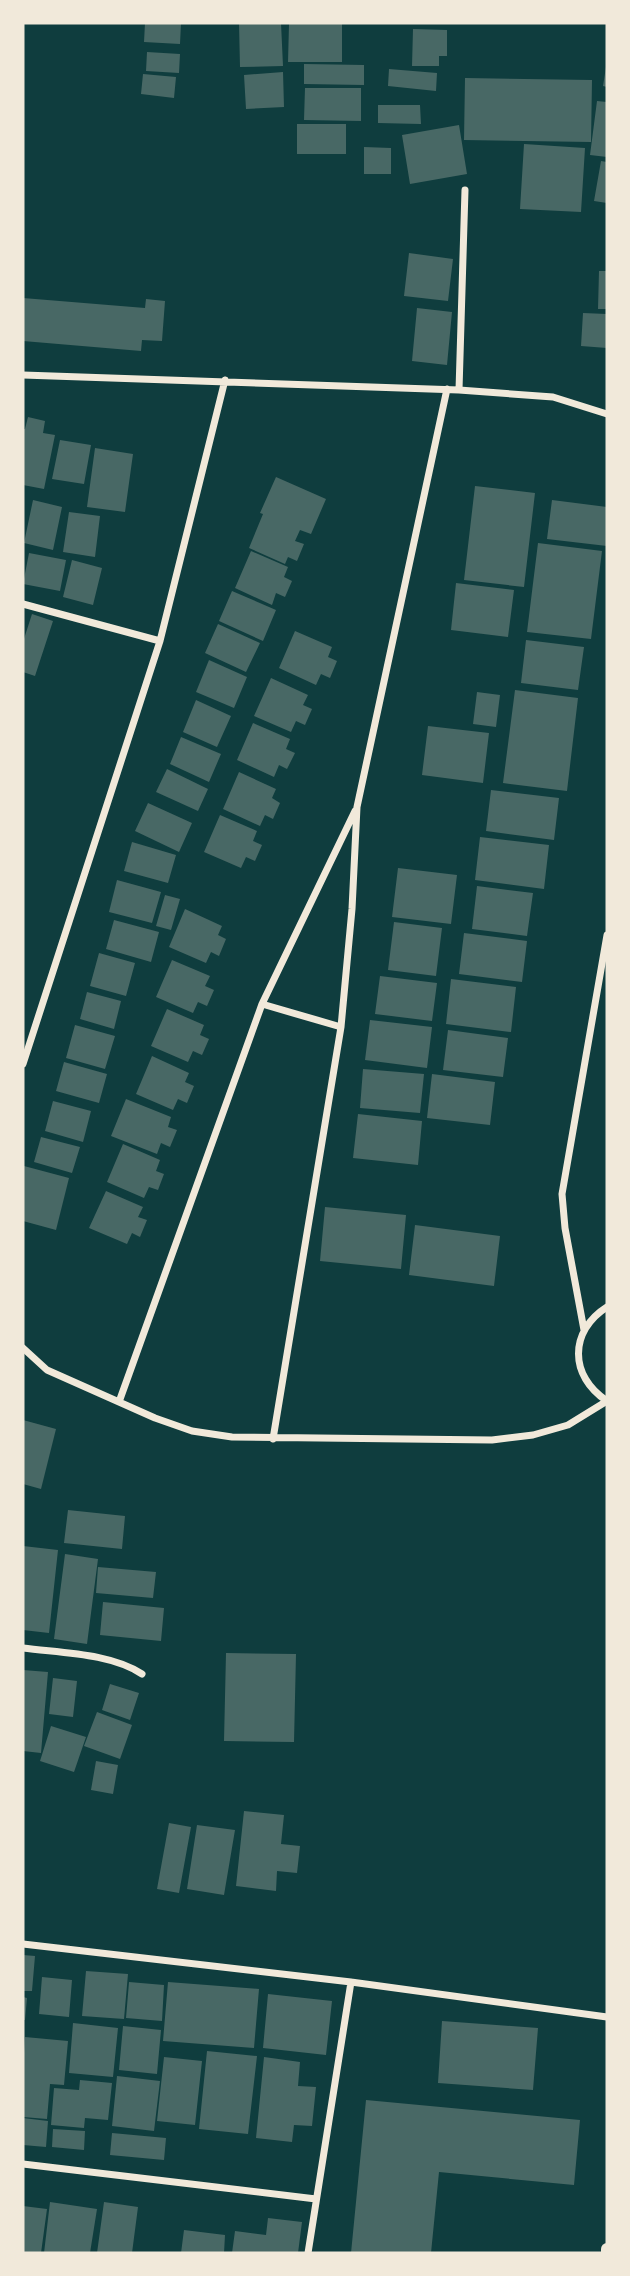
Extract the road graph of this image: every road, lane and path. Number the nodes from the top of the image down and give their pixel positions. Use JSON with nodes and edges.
{"nodes":[{"id":1,"x":465,"y":190,"type":"dead end"},
{"id":2,"x":23,"y":375,"type":"edge"},
{"id":3,"x":225,"y":380,"type":"junction"},
{"id":4,"x":447,"y":389,"type":"junction"},
{"id":5,"x":459,"y":390,"type":"junction"},
{"id":6,"x":607,"y":414,"type":"edge"},
{"id":7,"x":23,"y":604,"type":"edge"},
{"id":8,"x":160,"y":641,"type":"junction"},
{"id":9,"x":357,"y":807,"type":"junction"},
{"id":10,"x":607,"y":935,"type":"edge"},
{"id":11,"x":262,"y":1004,"type":"junction"},
{"id":12,"x":341,"y":1027,"type":"junction"},
{"id":13,"x":23,"y":1064,"type":"edge"},
{"id":14,"x":607,"y":1307,"type":"edge"},
{"id":15,"x":584,"y":1330,"type":"junction"},
{"id":16,"x":23,"y":1348,"type":"edge"},
{"id":17,"x":607,"y":1401,"type":"edge"},
{"id":18,"x":119,"y":1402,"type":"junction"},
{"id":19,"x":273,"y":1439,"type":"junction"},
{"id":20,"x":23,"y":1648,"type":"edge"},
{"id":21,"x":142,"y":1674,"type":"dead end"},
{"id":22,"x":23,"y":1944,"type":"edge"},
{"id":23,"x":351,"y":1982,"type":"junction"},
{"id":24,"x":607,"y":2017,"type":"edge"},
{"id":25,"x":23,"y":2164,"type":"edge"},
{"id":26,"x":316,"y":2199,"type":"junction"},
{"id":27,"x":309,"y":2253,"type":"edge"}],
"edges":[{"from":1,"to":5,"type":"street"},
{"from":2,"to":3,"type":"street"},
{"from":3,"to":4,"type":"street"},
{"from":3,"to":8,"type":"street"},
{"from":4,"to":5,"type":"street"},
{"from":4,"to":9,"type":"street"},
{"from":5,"to":6,"type":"street"},
{"from":7,"to":8,"type":"street"},
{"from":8,"to":13,"type":"street"},
{"from":9,"to":11,"type":"street"},
{"from":9,"to":12,"type":"street"},
{"from":10,"to":15,"type":"street"},
{"from":11,"to":12,"type":"street"},
{"from":11,"to":18,"type":"street"},
{"from":12,"to":19,"type":"street"},
{"from":14,"to":15,"type":"street"},
{"from":15,"to":17,"type":"street"},
{"from":16,"to":18,"type":"street"},
{"from":17,"to":19,"type":"street"},
{"from":18,"to":19,"type":"street"},
{"from":20,"to":21,"type":"street"},
{"from":22,"to":23,"type":"street"},
{"from":23,"to":24,"type":"street"},
{"from":23,"to":26,"type":"street"},
{"from":25,"to":26,"type":"street"},
{"from":26,"to":27,"type":"street"}]}
